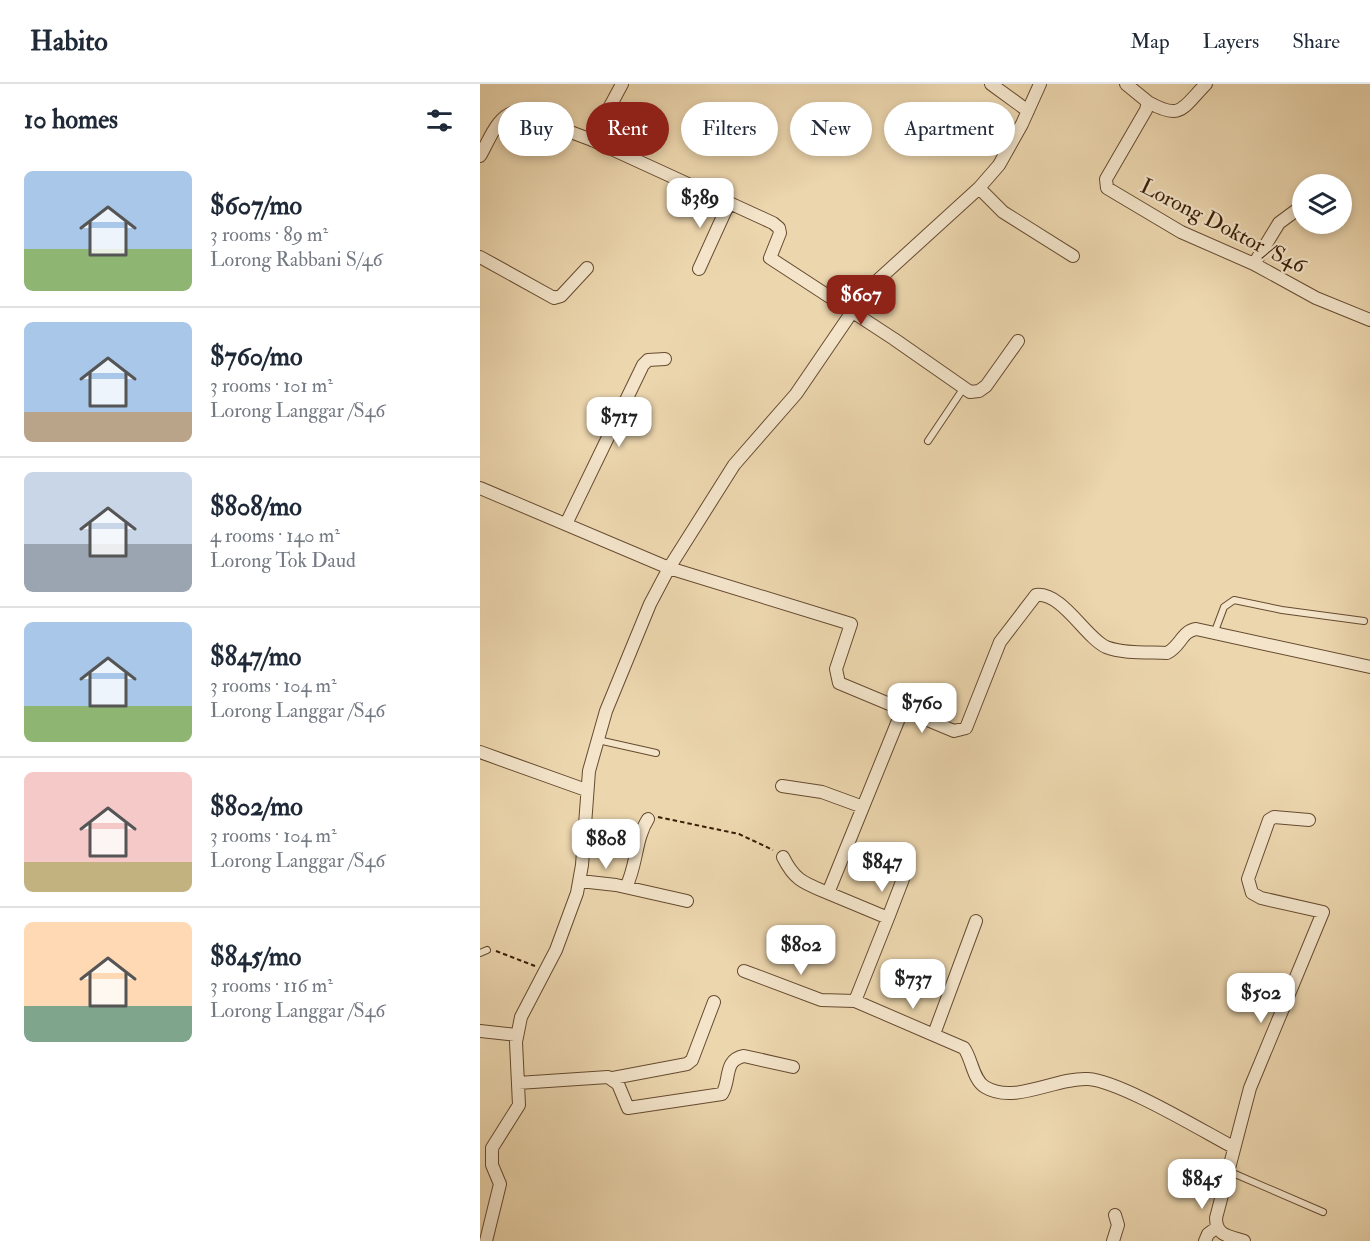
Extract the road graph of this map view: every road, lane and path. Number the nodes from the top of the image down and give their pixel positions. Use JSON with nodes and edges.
{"nodes":[{"id":1,"x":622,"y":84,"type":"edge"},
{"id":2,"x":991,"y":84,"type":"edge"},
{"id":3,"x":1040,"y":84,"type":"edge"},
{"id":4,"x":1126,"y":84,"type":"edge"},
{"id":5,"x":1206,"y":84,"type":"edge"},
{"id":6,"x":612,"y":102,"type":"edge"},
{"id":7,"x":1148,"y":102,"type":"junction"},
{"id":8,"x":1028,"y":111,"type":"junction"},
{"id":9,"x":586,"y":138,"type":"edge"},
{"id":10,"x":480,"y":156,"type":"edge"},
{"id":11,"x":627,"y":156,"type":"edge"},
{"id":12,"x":979,"y":188,"type":"junction"},
{"id":13,"x":729,"y":203,"type":"junction"},
{"id":14,"x":1292,"y":213,"type":"edge"},
{"id":15,"x":1073,"y":256,"type":"dead end"},
{"id":16,"x":480,"y":257,"type":"edge"},
{"id":17,"x":1254,"y":264,"type":"junction"},
{"id":18,"x":586,"y":268,"type":"dead end"},
{"id":19,"x":699,"y":268,"type":"dead end"},
{"id":20,"x":853,"y":311,"type":"junction"},
{"id":21,"x":1370,"y":320,"type":"edge"},
{"id":22,"x":1018,"y":341,"type":"dead end"},
{"id":23,"x":665,"y":359,"type":"dead end"},
{"id":24,"x":963,"y":389,"type":"junction"},
{"id":25,"x":928,"y":441,"type":"dead end"},
{"id":26,"x":480,"y":488,"type":"edge"},
{"id":27,"x":566,"y":524,"type":"junction"},
{"id":28,"x":669,"y":568,"type":"junction"},
{"id":29,"x":1364,"y":621,"type":"dead end"},
{"id":30,"x":1215,"y":631,"type":"junction"},
{"id":31,"x":1370,"y":667,"type":"edge"},
{"id":32,"x":902,"y":711,"type":"junction"},
{"id":33,"x":598,"y":740,"type":"junction"},
{"id":34,"x":480,"y":752,"type":"edge"},
{"id":35,"x":656,"y":753,"type":"dead end"},
{"id":36,"x":782,"y":786,"type":"dead end"},
{"id":37,"x":586,"y":790,"type":"junction"},
{"id":38,"x":863,"y":807,"type":"junction"},
{"id":39,"x":648,"y":819,"type":"joint"},
{"id":40,"x":1309,"y":820,"type":"dead end"},
{"id":41,"x":783,"y":857,"type":"joint"},
{"id":42,"x":903,"y":879,"type":"dead end"},
{"id":43,"x":580,"y":881,"type":"junction"},
{"id":44,"x":626,"y":887,"type":"junction"},
{"id":45,"x":828,"y":892,"type":"junction"},
{"id":46,"x":687,"y":901,"type":"dead end"},
{"id":47,"x":888,"y":918,"type":"junction"},
{"id":48,"x":976,"y":921,"type":"dead end"},
{"id":49,"x":483,"y":952,"type":"edge"},
{"id":50,"x":545,"y":971,"type":"junction"},
{"id":51,"x":744,"y":971,"type":"dead end"},
{"id":52,"x":855,"y":1001,"type":"junction"},
{"id":53,"x":714,"y":1002,"type":"dead end"},
{"id":54,"x":480,"y":1031,"type":"edge"},
{"id":55,"x":517,"y":1035,"type":"junction"},
{"id":56,"x":934,"y":1035,"type":"junction"},
{"id":57,"x":793,"y":1067,"type":"dead end"},
{"id":58,"x":613,"y":1078,"type":"junction"},
{"id":59,"x":519,"y":1083,"type":"junction"},
{"id":60,"x":1233,"y":1147,"type":"junction"},
{"id":61,"x":1227,"y":1171,"type":"junction"},
{"id":62,"x":1323,"y":1212,"type":"dead end"},
{"id":63,"x":1115,"y":1215,"type":"dead end"},
{"id":64,"x":484,"y":1226,"type":"edge"},
{"id":65,"x":1216,"y":1228,"type":"junction"},
{"id":66,"x":486,"y":1241,"type":"edge"},
{"id":67,"x":1113,"y":1241,"type":"edge"},
{"id":68,"x":1205,"y":1241,"type":"edge"},
{"id":69,"x":1244,"y":1241,"type":"edge"}],
"edges":[{"from":1,"to":6,"type":"street"},
{"from":2,"to":8,"type":"street"},
{"from":3,"to":8,"type":"street"},
{"from":4,"to":7,"type":"street"},
{"from":5,"to":7,"type":"street"},
{"from":7,"to":17,"type":"street","name":"Lorong Doktor /S46"},
{"from":8,"to":12,"type":"street"},
{"from":9,"to":10,"type":"street"},
{"from":11,"to":13,"type":"street"},
{"from":12,"to":15,"type":"street"},
{"from":12,"to":20,"type":"street"},
{"from":13,"to":19,"type":"street"},
{"from":13,"to":20,"type":"street"},
{"from":14,"to":17,"type":"street"},
{"from":16,"to":18,"type":"street"},
{"from":17,"to":21,"type":"street","name":"Lorong Doktor /S46"},
{"from":20,"to":24,"type":"street"},
{"from":20,"to":28,"type":"street"},
{"from":22,"to":24,"type":"street"},
{"from":23,"to":27,"type":"street"},
{"from":24,"to":25,"type":"lane"},
{"from":26,"to":27,"type":"street"},
{"from":27,"to":28,"type":"street"},
{"from":28,"to":32,"type":"street"},
{"from":28,"to":33,"type":"street"},
{"from":29,"to":30,"type":"lane"},
{"from":30,"to":31,"type":"street"},
{"from":30,"to":32,"type":"street"},
{"from":32,"to":38,"type":"street"},
{"from":33,"to":35,"type":"lane"},
{"from":33,"to":37,"type":"street"},
{"from":34,"to":37,"type":"street"},
{"from":36,"to":38,"type":"street"},
{"from":37,"to":43,"type":"street"},
{"from":38,"to":45,"type":"street"},
{"from":39,"to":41,"type":"path"},
{"from":39,"to":44,"type":"street"},
{"from":40,"to":60,"type":"street"},
{"from":41,"to":45,"type":"street"},
{"from":42,"to":47,"type":"street"},
{"from":43,"to":44,"type":"street"},
{"from":43,"to":50,"type":"street"},
{"from":44,"to":46,"type":"street"},
{"from":45,"to":47,"type":"street"},
{"from":47,"to":52,"type":"street"},
{"from":48,"to":56,"type":"street"},
{"from":49,"to":50,"type":"path"},
{"from":50,"to":55,"type":"street"},
{"from":51,"to":52,"type":"street"},
{"from":52,"to":56,"type":"street"},
{"from":53,"to":58,"type":"street"},
{"from":54,"to":55,"type":"street"},
{"from":55,"to":59,"type":"street"},
{"from":56,"to":60,"type":"street"},
{"from":57,"to":58,"type":"street"},
{"from":58,"to":59,"type":"street"},
{"from":59,"to":64,"type":"street"},
{"from":60,"to":61,"type":"street"},
{"from":61,"to":62,"type":"lane"},
{"from":61,"to":65,"type":"street"},
{"from":63,"to":67,"type":"street"},
{"from":64,"to":66,"type":"street"},
{"from":65,"to":68,"type":"street"},
{"from":65,"to":69,"type":"street"}]}
